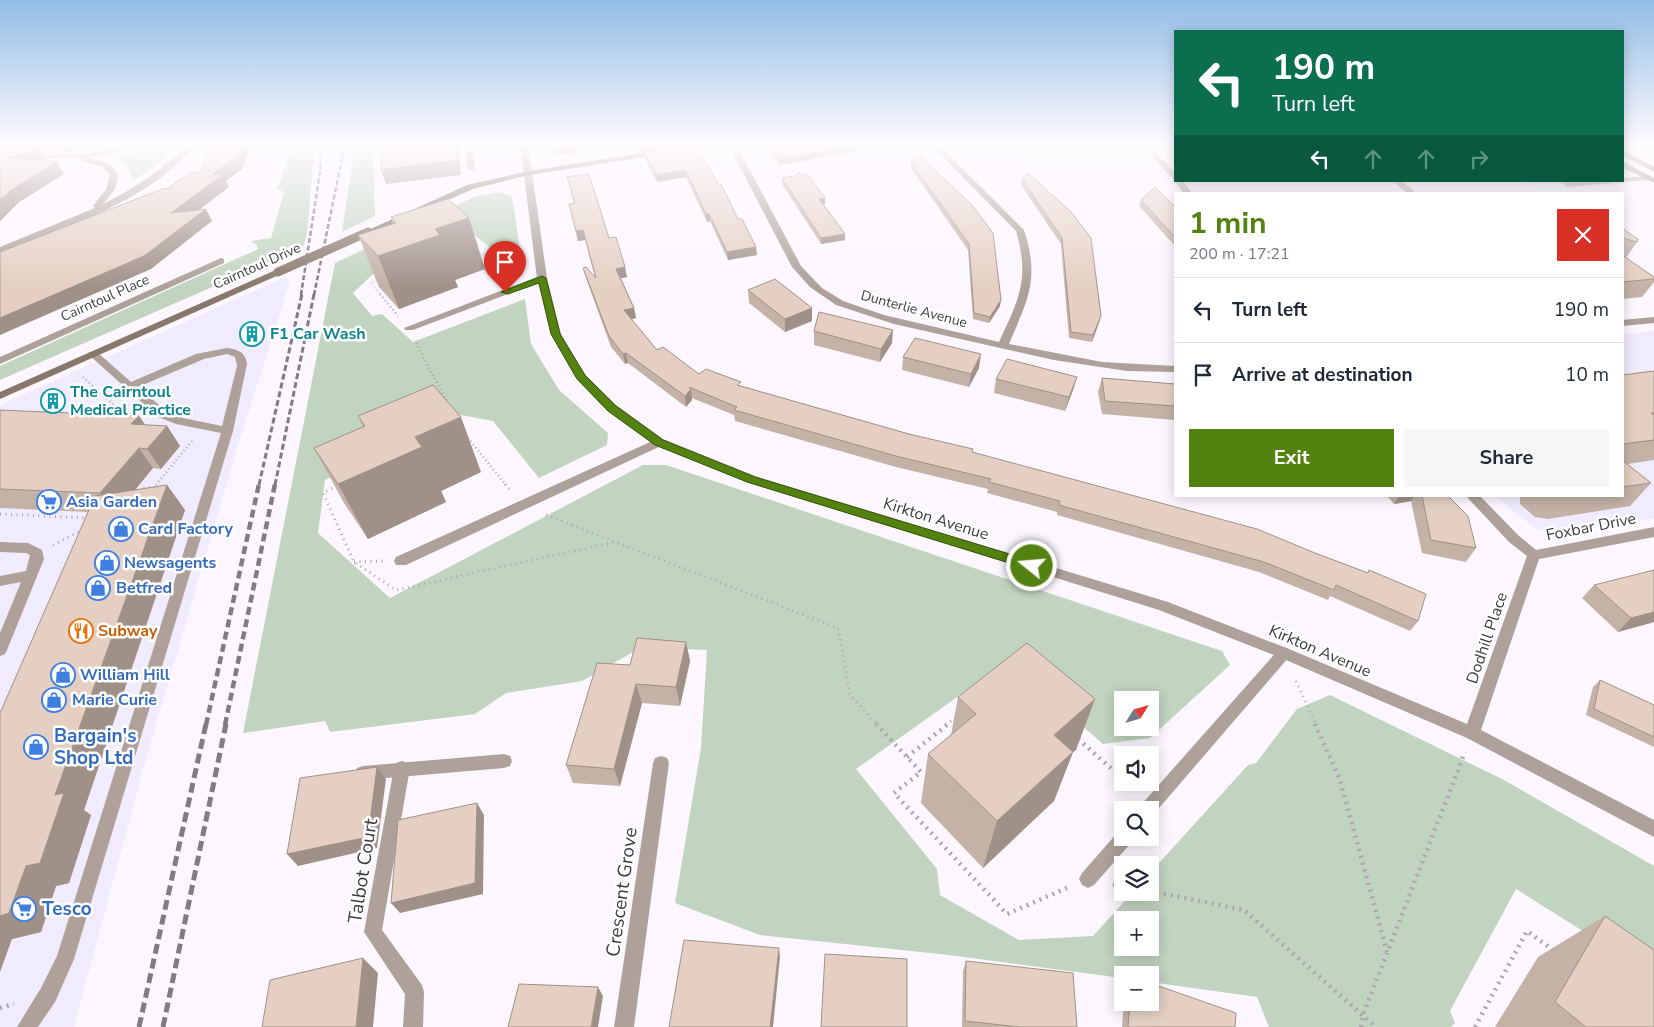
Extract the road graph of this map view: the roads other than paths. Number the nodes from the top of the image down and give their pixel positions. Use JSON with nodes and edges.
{"nodes":[{"id":1,"x":109,"y":192,"type":"edge"},
{"id":2,"x":128,"y":192,"type":"edge"},
{"id":3,"x":459,"y":192,"type":"edge"},
{"id":4,"x":532,"y":192,"type":"edge"},
{"id":5,"x":757,"y":192,"type":"edge"},
{"id":6,"x":982,"y":192,"type":"edge"},
{"id":7,"x":93,"y":211,"type":"junction"},
{"id":8,"x":0,"y":250,"type":"edge"},
{"id":9,"x":221,"y":261,"type":"dead end"},
{"id":10,"x":542,"y":278,"type":"junction"},
{"id":11,"x":1654,"y":320,"type":"edge"},
{"id":12,"x":1624,"y":323,"type":"edge"},
{"id":13,"x":409,"y":328,"type":"road end"},
{"id":14,"x":1003,"y":345,"type":"junction"},
{"id":15,"x":93,"y":354,"type":"junction"},
{"id":16,"x":0,"y":361,"type":"edge"},
{"id":17,"x":1174,"y":369,"type":"edge"},
{"id":18,"x":131,"y":386,"type":"junction"},
{"id":19,"x":0,"y":396,"type":"edge"},
{"id":20,"x":227,"y":431,"type":"junction"},
{"id":21,"x":659,"y":442,"type":"junction"},
{"id":22,"x":1473,"y":497,"type":"edge"},
{"id":23,"x":1654,"y":532,"type":"edge"},
{"id":24,"x":0,"y":547,"type":"edge"},
{"id":25,"x":1534,"y":555,"type":"junction"},
{"id":26,"x":401,"y":561,"type":"road end"},
{"id":27,"x":30,"y":575,"type":"junction"},
{"id":28,"x":0,"y":582,"type":"edge"},
{"id":29,"x":0,"y":650,"type":"edge"},
{"id":30,"x":1284,"y":653,"type":"junction"},
{"id":31,"x":1472,"y":733,"type":"junction"},
{"id":32,"x":504,"y":761,"type":"dead end"},
{"id":33,"x":661,"y":763,"type":"dead end"},
{"id":34,"x":402,"y":768,"type":"junction"},
{"id":35,"x":346,"y":775,"type":"edge"},
{"id":36,"x":1156,"y":801,"type":"edge"},
{"id":37,"x":1654,"y":829,"type":"edge"},
{"id":38,"x":1117,"y":846,"type":"edge"},
{"id":39,"x":1088,"y":879,"type":"road end"},
{"id":40,"x":27,"y":1027,"type":"edge"},
{"id":41,"x":413,"y":1027,"type":"edge"},
{"id":42,"x":624,"y":1027,"type":"edge"}],
"edges":[{"from":1,"to":7,"type":"street"},
{"from":2,"to":7,"type":"street"},
{"from":3,"to":15,"type":"street","name":"Cairntoul Drive","bridge":true},
{"from":4,"to":10,"type":"street","name":"Kirkton Avenue"},
{"from":5,"to":14,"type":"street","name":"Dunterlie Avenue"},
{"from":6,"to":14,"type":"street"},
{"from":7,"to":8,"type":"street"},
{"from":9,"to":16,"type":"street","name":"Cairntoul Place"},
{"from":10,"to":13,"type":"street"},
{"from":10,"to":21,"type":"street","name":"Kirkton Avenue"},
{"from":11,"to":12,"type":"street"},
{"from":14,"to":17,"type":"street","name":"Dunterlie Avenue"},
{"from":15,"to":18,"type":"street"},
{"from":15,"to":19,"type":"street","name":"Cairntoul Drive"},
{"from":18,"to":20,"type":"street"},
{"from":18,"to":20,"type":"street"},
{"from":20,"to":40,"type":"street"},
{"from":21,"to":26,"type":"street"},
{"from":21,"to":30,"type":"street","name":"Kirkton Avenue"},
{"from":22,"to":25,"type":"street"},
{"from":23,"to":25,"type":"street","name":"Foxbar Drive"},
{"from":24,"to":27,"type":"street"},
{"from":25,"to":31,"type":"street","name":"Dodhill Place"},
{"from":27,"to":28,"type":"street"},
{"from":27,"to":29,"type":"street"},
{"from":30,"to":31,"type":"street","name":"Kirkton Avenue"},
{"from":30,"to":36,"type":"street"},
{"from":31,"to":37,"type":"street","name":"Kirkton Avenue"},
{"from":32,"to":34,"type":"street"},
{"from":33,"to":42,"type":"street","name":"Crescent Grove"},
{"from":34,"to":35,"type":"street"},
{"from":34,"to":41,"type":"street","name":"Talbot Court"},
{"from":38,"to":39,"type":"street"}]}
